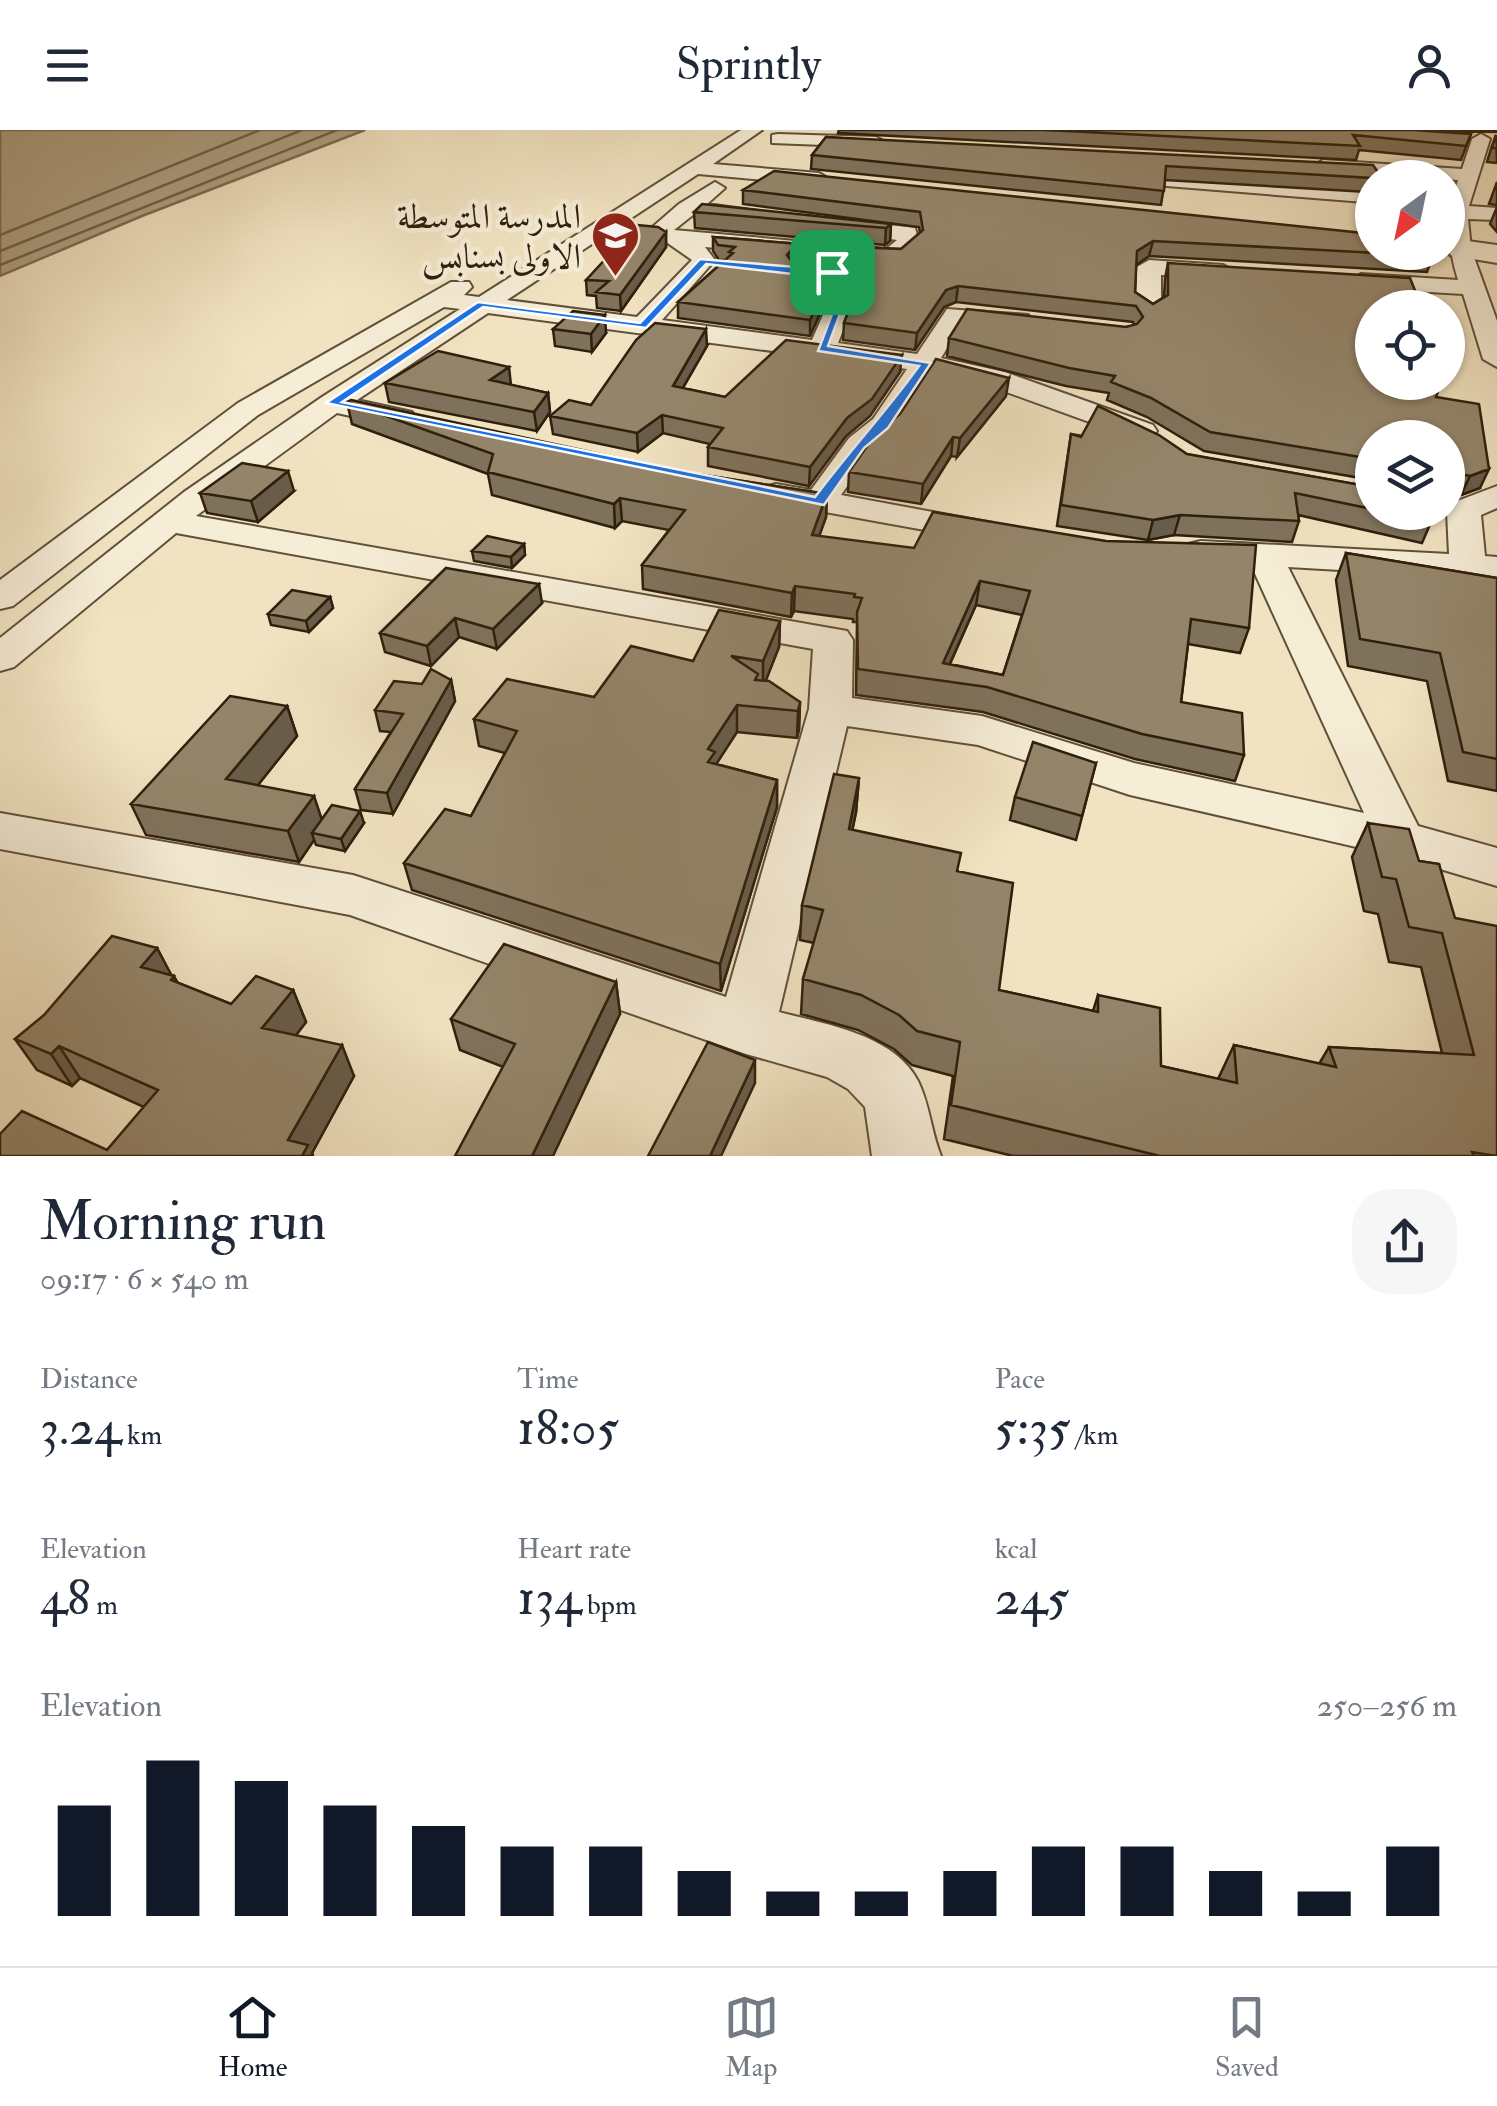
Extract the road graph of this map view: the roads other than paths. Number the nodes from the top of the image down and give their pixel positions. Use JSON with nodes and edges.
{"nodes":[{"id":1,"x":714,"y":130,"type":"edge"},
{"id":2,"x":868,"y":136,"type":"edge"},
{"id":3,"x":759,"y":140,"type":"edge"},
{"id":4,"x":896,"y":142,"type":"edge"},
{"id":5,"x":1332,"y":145,"type":"edge"},
{"id":6,"x":1480,"y":152,"type":"edge"},
{"id":7,"x":1420,"y":160,"type":"edge"},
{"id":8,"x":1355,"y":164,"type":"edge"},
{"id":9,"x":1301,"y":165,"type":"edge"},
{"id":10,"x":1355,"y":168,"type":"edge"},
{"id":11,"x":735,"y":172,"type":"junction"},
{"id":12,"x":1094,"y":176,"type":"edge"},
{"id":13,"x":704,"y":178,"type":"junction"},
{"id":14,"x":838,"y":181,"type":"junction"},
{"id":15,"x":1465,"y":184,"type":"edge"},
{"id":16,"x":1334,"y":193,"type":"junction"},
{"id":17,"x":1355,"y":195,"type":"edge"},
{"id":18,"x":686,"y":208,"type":"junction"},
{"id":19,"x":1465,"y":208,"type":"edge"},
{"id":20,"x":1497,"y":214,"type":"edge"},
{"id":21,"x":778,"y":218,"type":"edge"},
{"id":22,"x":1338,"y":221,"type":"dead end"},
{"id":23,"x":815,"y":223,"type":"edge"},
{"id":24,"x":672,"y":238,"type":"junction"},
{"id":25,"x":1465,"y":250,"type":"edge"},
{"id":26,"x":1497,"y":254,"type":"edge"},
{"id":27,"x":704,"y":260,"type":"junction"},
{"id":28,"x":1465,"y":269,"type":"edge"},
{"id":29,"x":1245,"y":273,"type":"edge"},
{"id":30,"x":1341,"y":279,"type":"edge"},
{"id":31,"x":1475,"y":288,"type":"junction"},
{"id":32,"x":441,"y":298,"type":"junction"},
{"id":33,"x":481,"y":304,"type":"junction"},
{"id":34,"x":1148,"y":308,"type":"edge"},
{"id":35,"x":1490,"y":315,"type":"edge"},
{"id":36,"x":651,"y":317,"type":"junction"},
{"id":37,"x":1045,"y":322,"type":"edge"},
{"id":38,"x":826,"y":339,"type":"junction"},
{"id":39,"x":1497,"y":359,"type":"edge"},
{"id":40,"x":926,"y":363,"type":"junction"},
{"id":41,"x":332,"y":403,"type":"junction"},
{"id":42,"x":426,"y":423,"type":"edge"},
{"id":43,"x":1174,"y":446,"type":"edge"},
{"id":44,"x":744,"y":488,"type":"edge"},
{"id":45,"x":1497,"y":496,"type":"edge"},
{"id":46,"x":819,"y":502,"type":"junction"},
{"id":47,"x":1465,"y":506,"type":"edge"},
{"id":48,"x":168,"y":521,"type":"junction"},
{"id":49,"x":1465,"y":528,"type":"edge"},
{"id":50,"x":1007,"y":534,"type":"edge"},
{"id":51,"x":1161,"y":552,"type":"edge"},
{"id":52,"x":1264,"y":555,"type":"junction"},
{"id":53,"x":1483,"y":567,"type":"edge"},
{"id":54,"x":0,"y":598,"type":"edge"},
{"id":55,"x":0,"y":658,"type":"edge"},
{"id":56,"x":830,"y":708,"type":"junction"},
{"id":57,"x":0,"y":831,"type":"edge"},
{"id":58,"x":1400,"y":839,"type":"junction"},
{"id":59,"x":1492,"y":875,"type":"edge"},
{"id":60,"x":746,"y":1029,"type":"junction"},
{"id":61,"x":905,"y":1155,"type":"edge"}],
"edges":[{"from":1,"to":32,"type":"street"},
{"from":2,"to":3,"type":"street"},
{"from":2,"to":4,"type":"street"},
{"from":3,"to":11,"type":"street"},
{"from":3,"to":13,"type":"street"},
{"from":3,"to":14,"type":"street"},
{"from":5,"to":8,"type":"street"},
{"from":6,"to":7,"type":"street"},
{"from":6,"to":15,"type":"street"},
{"from":9,"to":10,"type":"street"},
{"from":11,"to":13,"type":"street"},
{"from":11,"to":14,"type":"street"},
{"from":12,"to":16,"type":"street"},
{"from":13,"to":14,"type":"street"},
{"from":13,"to":18,"type":"street"},
{"from":13,"to":33,"type":"street"},
{"from":16,"to":17,"type":"street"},
{"from":16,"to":22,"type":"street"},
{"from":18,"to":21,"type":"street"},
{"from":18,"to":24,"type":"street"},
{"from":19,"to":20,"type":"street"},
{"from":23,"to":24,"type":"street"},
{"from":24,"to":27,"type":"street"},
{"from":25,"to":26,"type":"street"},
{"from":27,"to":36,"type":"street"},
{"from":27,"to":38,"type":"street"},
{"from":28,"to":31,"type":"street"},
{"from":29,"to":34,"type":"street"},
{"from":30,"to":31,"type":"street"},
{"from":31,"to":35,"type":"street"},
{"from":32,"to":33,"type":"street"},
{"from":32,"to":54,"type":"street"},
{"from":33,"to":36,"type":"street"},
{"from":33,"to":41,"type":"street"},
{"from":35,"to":39,"type":"street"},
{"from":36,"to":38,"type":"street"},
{"from":37,"to":40,"type":"street"},
{"from":38,"to":40,"type":"street"},
{"from":40,"to":43,"type":"street"},
{"from":40,"to":46,"type":"street"},
{"from":41,"to":42,"type":"street"},
{"from":41,"to":48,"type":"street"},
{"from":44,"to":46,"type":"street"},
{"from":45,"to":47,"type":"street"},
{"from":46,"to":50,"type":"street"},
{"from":48,"to":55,"type":"street"},
{"from":48,"to":56,"type":"street"},
{"from":49,"to":53,"type":"street"},
{"from":51,"to":52,"type":"street"},
{"from":52,"to":53,"type":"street"},
{"from":52,"to":58,"type":"street"},
{"from":56,"to":58,"type":"street"},
{"from":56,"to":60,"type":"street"},
{"from":57,"to":60,"type":"street"},
{"from":58,"to":59,"type":"street"},
{"from":60,"to":61,"type":"street"}]}
